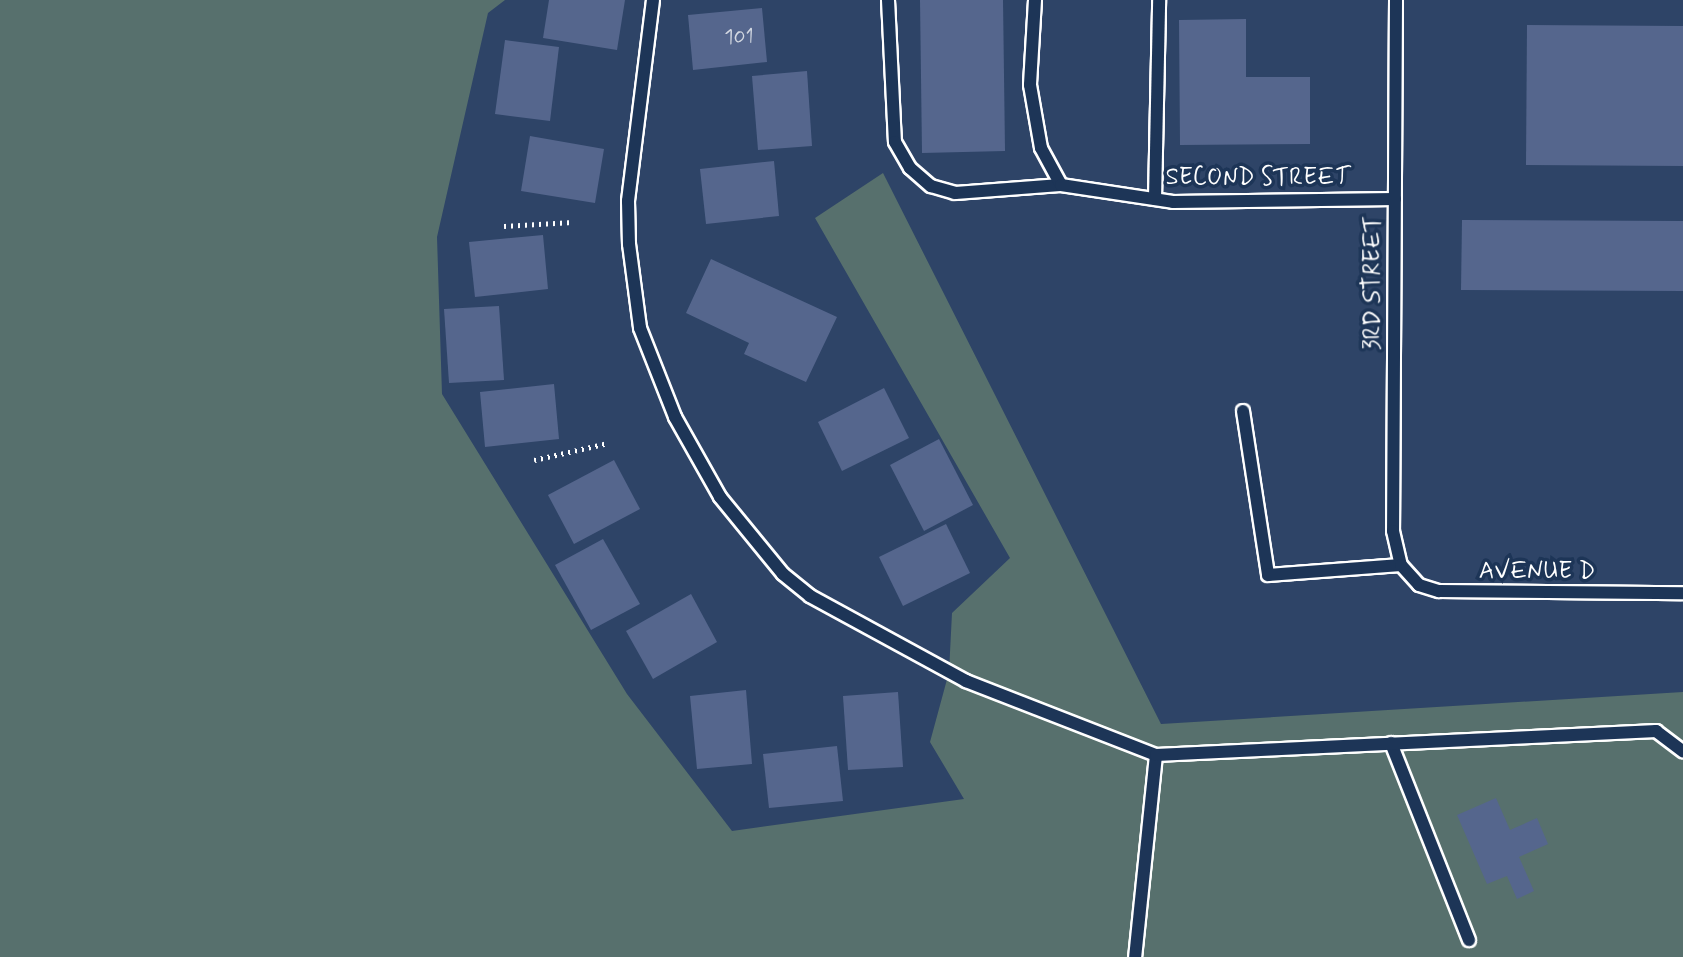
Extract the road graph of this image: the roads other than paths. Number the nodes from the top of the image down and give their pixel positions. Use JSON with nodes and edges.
{"nodes":[{"id":1,"x":653,"y":0,"type":"edge"},
{"id":2,"x":888,"y":0,"type":"edge"},
{"id":3,"x":1035,"y":0,"type":"edge"},
{"id":4,"x":1159,"y":0,"type":"edge"},
{"id":5,"x":1396,"y":0,"type":"edge"},
{"id":6,"x":1061,"y":185,"type":"junction"},
{"id":7,"x":1395,"y":199,"type":"junction"},
{"id":8,"x":1155,"y":200,"type":"junction"},
{"id":9,"x":1243,"y":411,"type":"dead end"},
{"id":10,"x":1401,"y":565,"type":"junction"},
{"id":11,"x":1683,"y":593,"type":"edge"},
{"id":12,"x":1391,"y":743,"type":"junction"},
{"id":13,"x":1683,"y":751,"type":"edge"},
{"id":14,"x":1156,"y":755,"type":"junction"},
{"id":15,"x":1469,"y":940,"type":"dead end"},
{"id":16,"x":1135,"y":957,"type":"edge"}],
"edges":[{"from":1,"to":14,"type":"lane"},
{"from":2,"to":6,"type":"lane","name":"SECOND STREET"},
{"from":3,"to":6,"type":"lane"},
{"from":4,"to":8,"type":"lane"},
{"from":5,"to":7,"type":"lane","name":"3RD STREET"},
{"from":6,"to":8,"type":"lane","name":"SECOND STREET"},
{"from":7,"to":8,"type":"lane","name":"SECOND STREET"},
{"from":7,"to":10,"type":"lane","name":"3RD STREET"},
{"from":9,"to":10,"type":"lane"},
{"from":10,"to":11,"type":"lane","name":"AVENUE D"},
{"from":12,"to":13,"type":"lane"},
{"from":12,"to":14,"type":"lane"},
{"from":12,"to":15,"type":"lane"},
{"from":14,"to":16,"type":"lane"}]}
